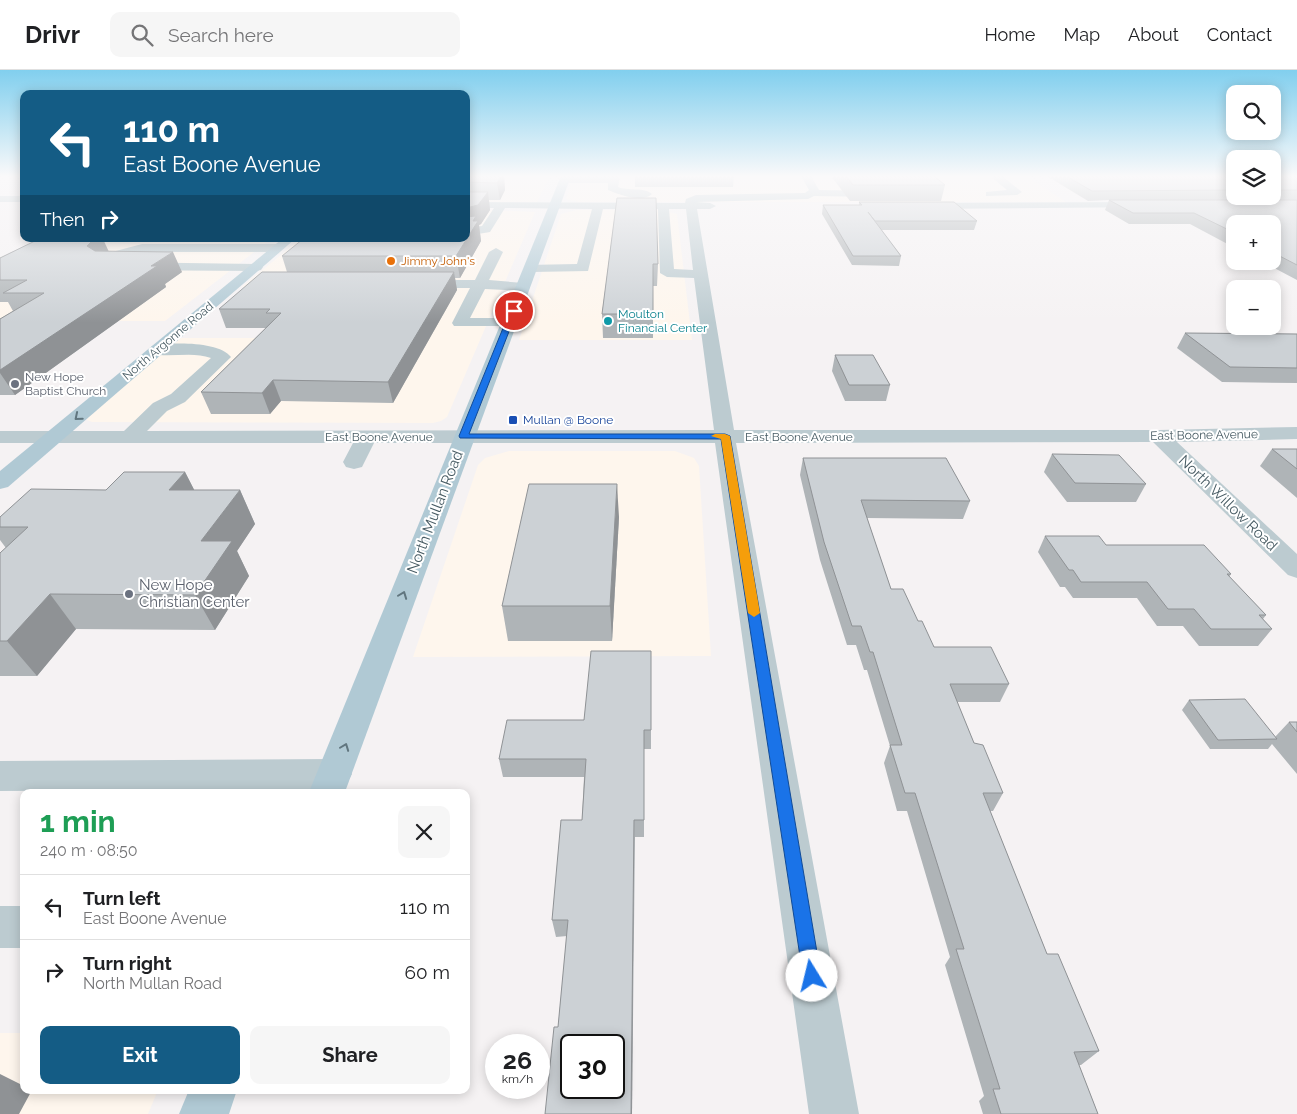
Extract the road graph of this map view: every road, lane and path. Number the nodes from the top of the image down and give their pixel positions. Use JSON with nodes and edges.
{"nodes":[{"id":1,"x":489,"y":225,"type":"edge"},
{"id":2,"x":548,"y":225,"type":"edge"},
{"id":3,"x":593,"y":225,"type":"edge"},
{"id":4,"x":686,"y":225,"type":"edge"},
{"id":5,"x":470,"y":231,"type":"edge"},
{"id":6,"x":284,"y":243,"type":"edge"},
{"id":7,"x":496,"y":252,"type":"dead end"},
{"id":8,"x":255,"y":276,"type":"junction"},
{"id":9,"x":527,"y":277,"type":"junction"},
{"id":10,"x":402,"y":284,"type":"edge"},
{"id":11,"x":480,"y":284,"type":"junction"},
{"id":12,"x":509,"y":323,"type":"junction"},
{"id":13,"x":158,"y":350,"type":"junction"},
{"id":14,"x":1297,"y":433,"type":"edge"},
{"id":15,"x":0,"y":436,"type":"edge"},
{"id":16,"x":56,"y":436,"type":"junction"},
{"id":17,"x":130,"y":436,"type":"junction"},
{"id":18,"x":367,"y":436,"type":"junction"},
{"id":19,"x":463,"y":436,"type":"junction"},
{"id":20,"x":725,"y":436,"type":"junction"},
{"id":21,"x":1159,"y":436,"type":"junction"},
{"id":22,"x":354,"y":462,"type":"dead end"},
{"id":23,"x":0,"y":482,"type":"edge"},
{"id":24,"x":1297,"y":569,"type":"edge"},
{"id":25,"x":0,"y":776,"type":"edge"},
{"id":26,"x":331,"y":783,"type":"edge"},
{"id":27,"x":0,"y":927,"type":"edge"},
{"id":28,"x":20,"y":927,"type":"edge"},
{"id":29,"x":212,"y":1094,"type":"edge"},
{"id":30,"x":204,"y":1114,"type":"edge"},
{"id":31,"x":834,"y":1114,"type":"edge"}],
"edges":[{"from":1,"to":5,"type":"street"},
{"from":2,"to":9,"type":"main road","name":"North Mullan Road"},
{"from":3,"to":9,"type":"street"},
{"from":4,"to":20,"type":"street"},
{"from":6,"to":8,"type":"main road","name":"North Argonne Road"},
{"from":6,"to":8,"type":"street"},
{"from":7,"to":11,"type":"street"},
{"from":8,"to":13,"type":"main road","name":"North Argonne Road"},
{"from":9,"to":11,"type":"street"},
{"from":9,"to":12,"type":"main road","name":"North Mullan Road"},
{"from":10,"to":11,"type":"street"},
{"from":11,"to":12,"type":"street"},
{"from":12,"to":19,"type":"main road","name":"North Mullan Road"},
{"from":13,"to":16,"type":"main road","name":"North Argonne Road","one_way":true},
{"from":13,"to":17,"type":"street"},
{"from":14,"to":21,"type":"street","name":"East Boone Avenue"},
{"from":15,"to":16,"type":"street","name":"East Boone Avenue"},
{"from":16,"to":17,"type":"street","name":"East Boone Avenue"},
{"from":16,"to":23,"type":"main road","name":"North Argonne Road"},
{"from":17,"to":18,"type":"street","name":"East Boone Avenue"},
{"from":18,"to":19,"type":"street","name":"East Boone Avenue"},
{"from":18,"to":22,"type":"street"},
{"from":19,"to":20,"type":"street","name":"East Boone Avenue"},
{"from":26,"to":19,"type":"main road","name":"North Mullan Road","one_way":true},
{"from":20,"to":21,"type":"street","name":"East Boone Avenue"},
{"from":20,"to":31,"type":"street"},
{"from":21,"to":24,"type":"street","name":"North Willow Road"},
{"from":25,"to":26,"type":"street"},
{"from":27,"to":28,"type":"street"},
{"from":29,"to":30,"type":"main road"}]}
